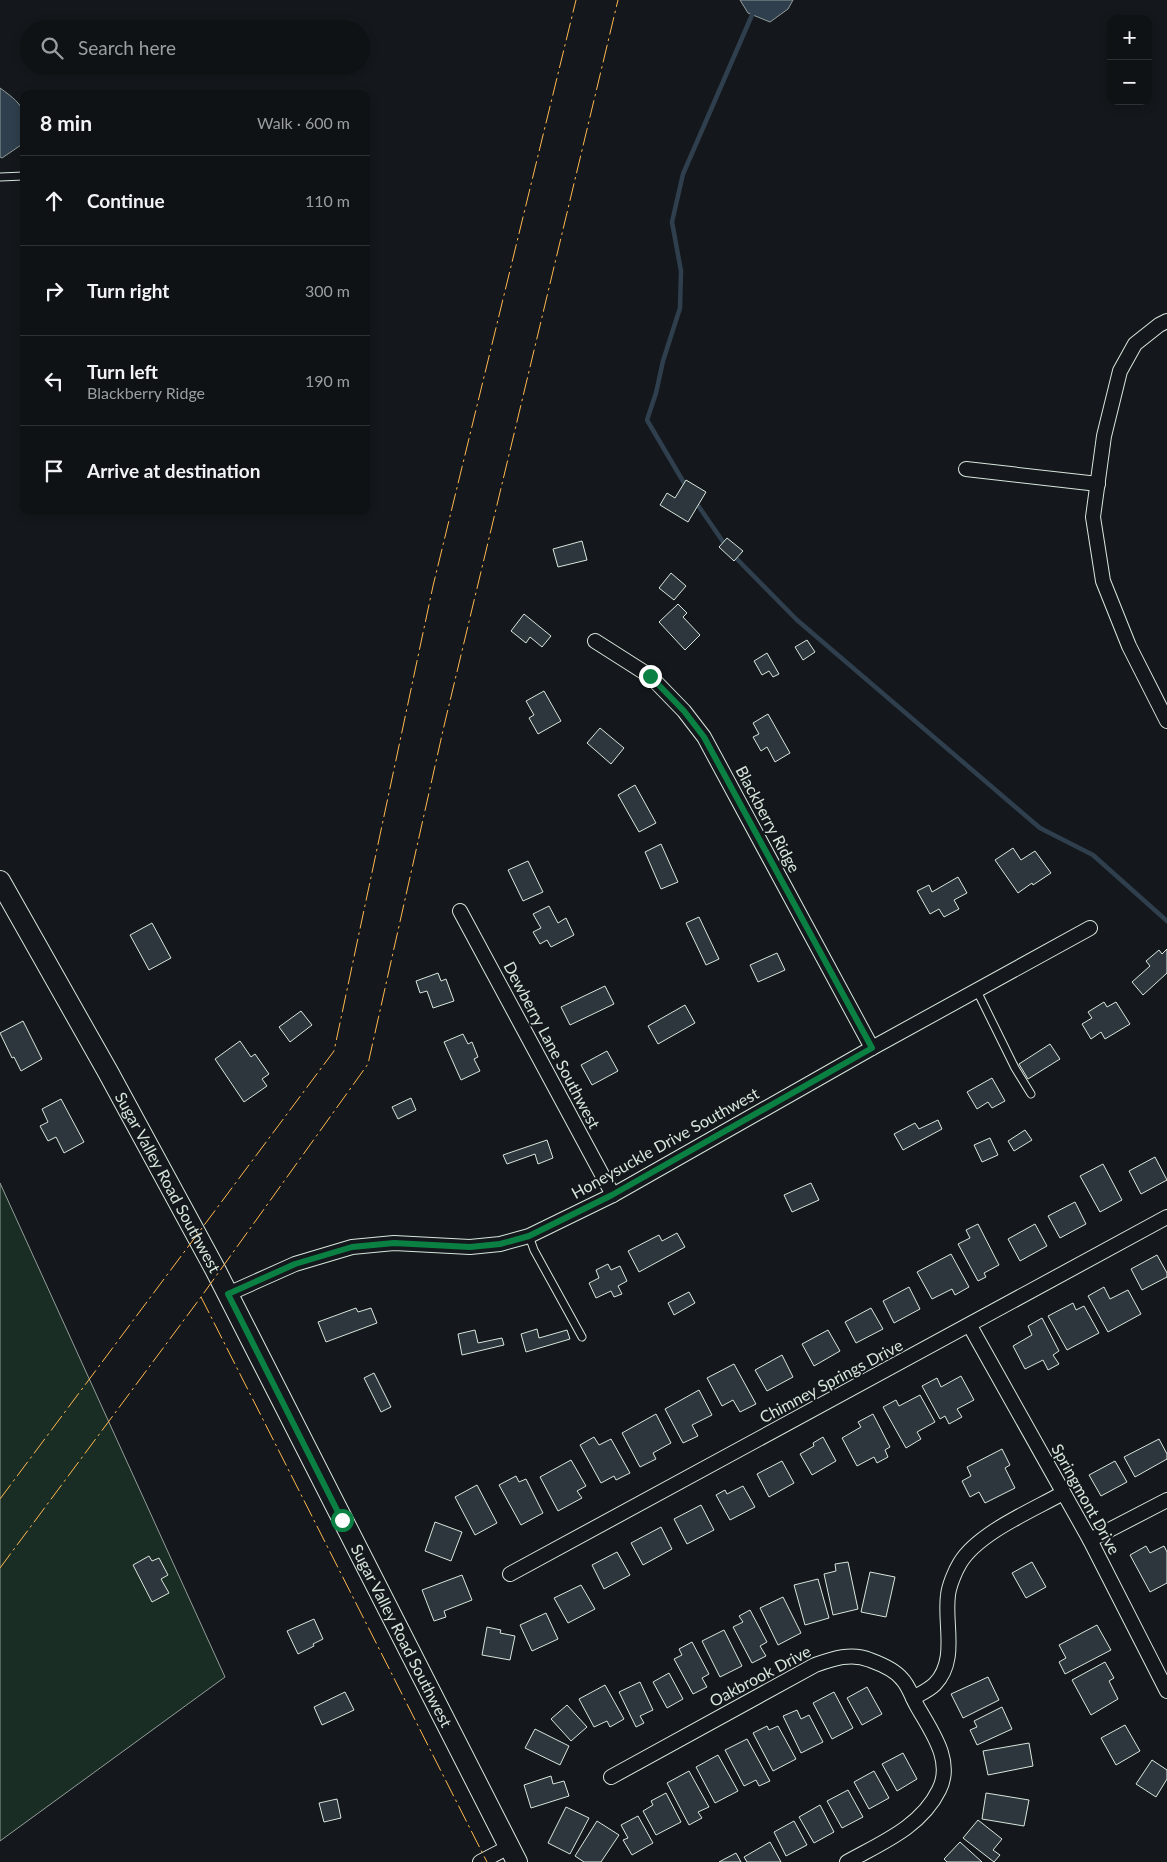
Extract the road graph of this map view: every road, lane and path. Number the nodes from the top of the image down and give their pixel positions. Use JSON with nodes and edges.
{"nodes":[{"id":1,"x":20,"y":176,"type":"edge"},
{"id":2,"x":0,"y":177,"type":"edge"},
{"id":3,"x":1167,"y":321,"type":"edge"},
{"id":4,"x":966,"y":469,"type":"dead end"},
{"id":5,"x":1098,"y":484,"type":"junction"},
{"id":6,"x":595,"y":641,"type":"dead end"},
{"id":7,"x":1167,"y":721,"type":"edge"},
{"id":8,"x":0,"y":881,"type":"edge"},
{"id":9,"x":460,"y":911,"type":"dead end"},
{"id":10,"x":1090,"y":928,"type":"dead end"},
{"id":11,"x":977,"y":990,"type":"junction"},
{"id":12,"x":872,"y":1048,"type":"junction"},
{"id":13,"x":1031,"y":1094,"type":"dead end"},
{"id":14,"x":612,"y":1195,"type":"junction"},
{"id":15,"x":1167,"y":1218,"type":"edge"},
{"id":16,"x":529,"y":1236,"type":"junction"},
{"id":17,"x":228,"y":1294,"type":"junction"},
{"id":18,"x":970,"y":1326,"type":"junction"},
{"id":19,"x":582,"y":1337,"type":"dead end"},
{"id":20,"x":1063,"y":1493,"type":"junction"},
{"id":21,"x":1167,"y":1500,"type":"edge"},
{"id":22,"x":1090,"y":1540,"type":"junction"},
{"id":23,"x":510,"y":1574,"type":"dead end"},
{"id":24,"x":1167,"y":1691,"type":"edge"},
{"id":25,"x":913,"y":1698,"type":"junction"},
{"id":26,"x":611,"y":1777,"type":"dead end"},
{"id":27,"x":513,"y":1854,"type":"edge"},
{"id":28,"x":480,"y":1862,"type":"edge"},
{"id":29,"x":847,"y":1862,"type":"edge"}],
"edges":[{"from":1,"to":2,"type":"lane"},
{"from":3,"to":5,"type":"street"},
{"from":4,"to":5,"type":"street"},
{"from":5,"to":7,"type":"street"},
{"from":6,"to":12,"type":"street","name":"Blackberry Ridge"},
{"from":8,"to":17,"type":"street","name":"Sugar Valley Road Southwest"},
{"from":9,"to":14,"type":"street","name":"Dewberry Lane Southwest"},
{"from":10,"to":11,"type":"street","name":"Honeysuckle Drive Southwest"},
{"from":11,"to":12,"type":"street","name":"Honeysuckle Drive Southwest"},
{"from":11,"to":13,"type":"lane"},
{"from":12,"to":14,"type":"street","name":"Honeysuckle Drive Southwest"},
{"from":14,"to":16,"type":"street","name":"Honeysuckle Drive Southwest"},
{"from":15,"to":18,"type":"street","name":"Chimney Springs Drive"},
{"from":16,"to":17,"type":"street","name":"Honeysuckle Drive Southwest"},
{"from":16,"to":19,"type":"lane"},
{"from":17,"to":27,"type":"street","name":"Sugar Valley Road Southwest"},
{"from":18,"to":20,"type":"street","name":"Springmont Drive"},
{"from":18,"to":23,"type":"street","name":"Chimney Springs Drive"},
{"from":20,"to":22,"type":"street","name":"Springmont Drive"},
{"from":20,"to":25,"type":"street"},
{"from":21,"to":22,"type":"street"},
{"from":22,"to":24,"type":"street","name":"Springmont Drive"},
{"from":25,"to":26,"type":"street","name":"Oakbrook Drive"},
{"from":25,"to":29,"type":"street","name":"Oakbrook Drive"},
{"from":27,"to":28,"type":"street"}]}
